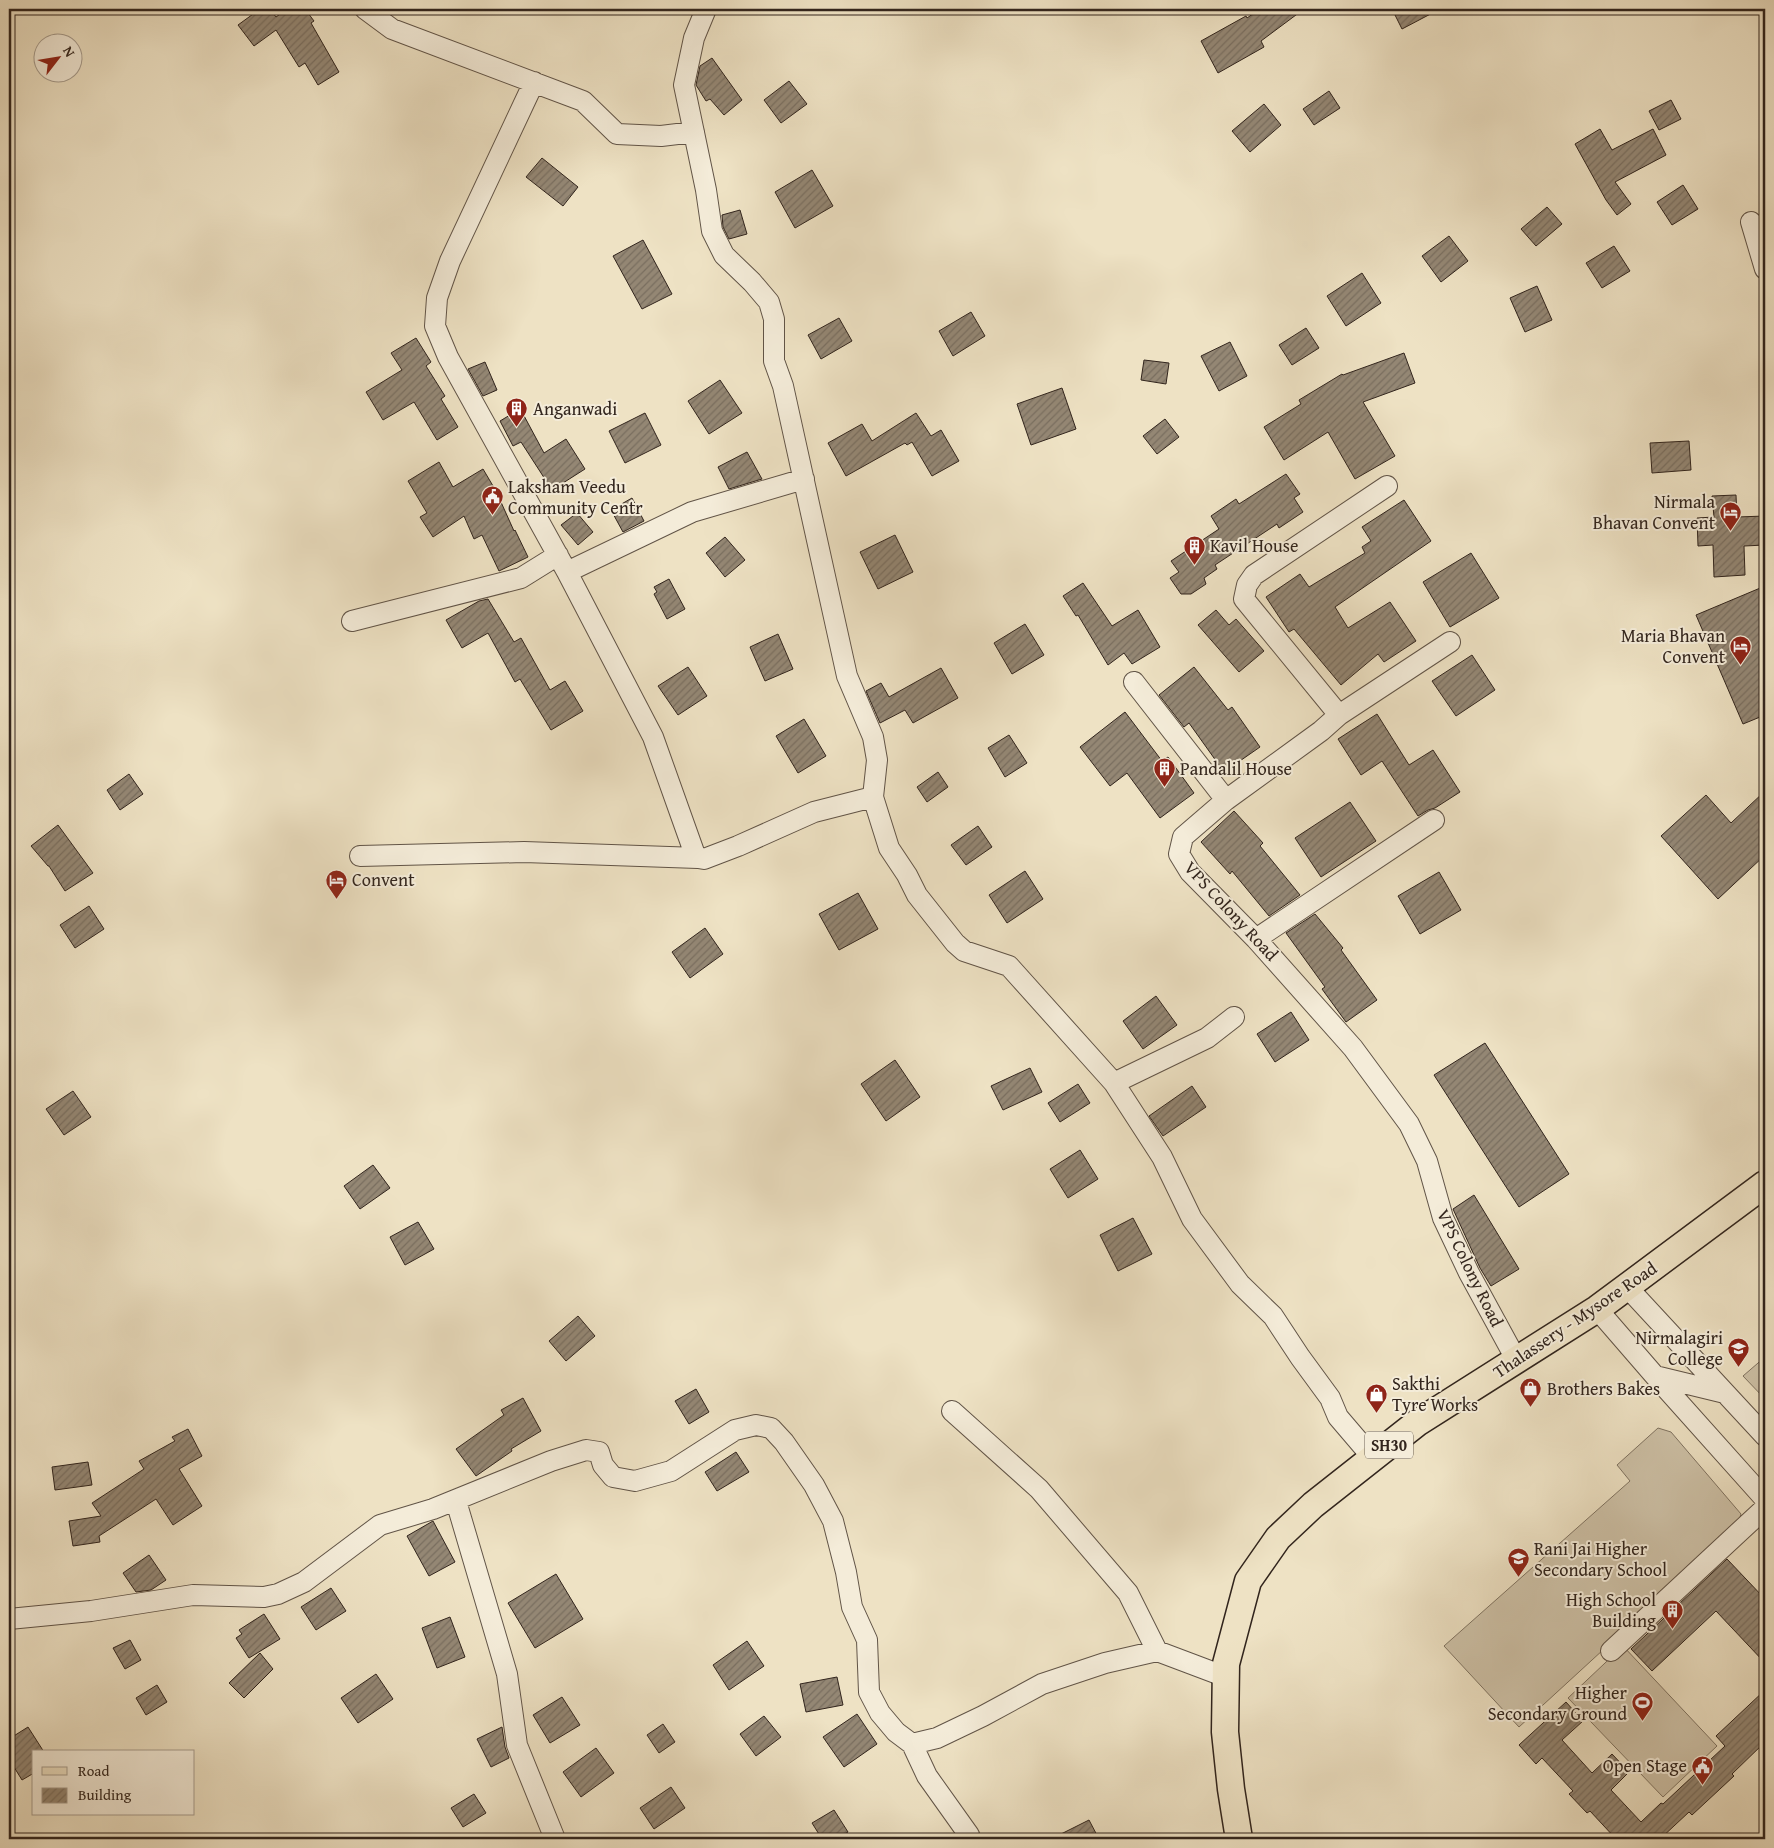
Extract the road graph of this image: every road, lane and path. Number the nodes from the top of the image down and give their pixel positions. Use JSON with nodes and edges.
{"nodes":[{"id":1,"x":365,"y":9,"type":"edge"},
{"id":2,"x":706,"y":9,"type":"edge"},
{"id":3,"x":534,"y":82,"type":"junction"},
{"id":4,"x":694,"y":132,"type":"junction"},
{"id":5,"x":1751,"y":222,"type":"dead end"},
{"id":6,"x":1765,"y":269,"type":"edge"},
{"id":7,"x":804,"y":479,"type":"junction"},
{"id":8,"x":1387,"y":486,"type":"dead end"},
{"id":9,"x":562,"y":564,"type":"junction"},
{"id":10,"x":352,"y":621,"type":"dead end"},
{"id":11,"x":1450,"y":642,"type":"dead end"},
{"id":12,"x":1134,"y":682,"type":"dead end"},
{"id":13,"x":1339,"y":715,"type":"junction"},
{"id":14,"x":873,"y":797,"type":"junction"},
{"id":15,"x":1226,"y":800,"type":"junction"},
{"id":16,"x":1434,"y":820,"type":"dead end"},
{"id":17,"x":360,"y":856,"type":"dead end"},
{"id":18,"x":698,"y":858,"type":"junction"},
{"id":19,"x":1256,"y":939,"type":"junction"},
{"id":20,"x":1234,"y":1017,"type":"dead end"},
{"id":21,"x":1114,"y":1083,"type":"junction"},
{"id":22,"x":1765,"y":1184,"type":"edge"},
{"id":23,"x":1628,"y":1288,"type":"junction"},
{"id":24,"x":1597,"y":1309,"type":"junction"},
{"id":25,"x":1517,"y":1361,"type":"junction"},
{"id":26,"x":1655,"y":1376,"type":"junction"},
{"id":27,"x":1725,"y":1393,"type":"junction"},
{"id":28,"x":952,"y":1411,"type":"dead end"},
{"id":29,"x":1765,"y":1436,"type":"edge"},
{"id":30,"x":1373,"y":1458,"type":"junction"},
{"id":31,"x":1765,"y":1499,"type":"edge"},
{"id":32,"x":456,"y":1500,"type":"junction"},
{"id":33,"x":1765,"y":1508,"type":"edge"},
{"id":34,"x":9,"y":1618,"type":"edge"},
{"id":35,"x":1157,"y":1651,"type":"junction"},
{"id":36,"x":1611,"y":1651,"type":"dead end"},
{"id":37,"x":1226,"y":1677,"type":"junction"},
{"id":38,"x":912,"y":1744,"type":"junction"},
{"id":39,"x":969,"y":1835,"type":"dead end"},
{"id":40,"x":555,"y":1839,"type":"edge"},
{"id":41,"x":1239,"y":1839,"type":"edge"}],
"edges":[{"from":1,"to":3,"type":"street"},
{"from":2,"to":4,"type":"street"},
{"from":3,"to":4,"type":"street"},
{"from":3,"to":9,"type":"street"},
{"from":4,"to":7,"type":"street"},
{"from":5,"to":6,"type":"street"},
{"from":7,"to":9,"type":"street"},
{"from":7,"to":14,"type":"street"},
{"from":8,"to":13,"type":"street"},
{"from":9,"to":10,"type":"street"},
{"from":9,"to":18,"type":"street"},
{"from":11,"to":13,"type":"street","name":"VPS Colony Road"},
{"from":12,"to":15,"type":"street"},
{"from":13,"to":15,"type":"street","name":"VPS Colony Road"},
{"from":14,"to":18,"type":"street"},
{"from":14,"to":21,"type":"street"},
{"from":15,"to":19,"type":"street","name":"VPS Colony Road"},
{"from":16,"to":19,"type":"street"},
{"from":17,"to":18,"type":"street"},
{"from":19,"to":25,"type":"street","name":"VPS Colony Road"},
{"from":20,"to":21,"type":"street"},
{"from":21,"to":30,"type":"street"},
{"from":22,"to":23,"type":"main road","name":"Thalassery - Mysore Road","number":"SH30"},
{"from":23,"to":24,"type":"main road","name":"Thalassery - Mysore Road","number":"SH30"},
{"from":23,"to":27,"type":"street"},
{"from":24,"to":25,"type":"main road","name":"Thalassery - Mysore Road","number":"SH30"},
{"from":24,"to":26,"type":"street"},
{"from":25,"to":30,"type":"main road","name":"Thalassery - Mysore Road","number":"SH30"},
{"from":26,"to":27,"type":"street"},
{"from":26,"to":31,"type":"street"},
{"from":27,"to":29,"type":"street"},
{"from":28,"to":35,"type":"street"},
{"from":30,"to":37,"type":"main road","name":"Thalassery - Mysore Road","number":"SH30"},
{"from":32,"to":34,"type":"street"},
{"from":32,"to":38,"type":"street"},
{"from":32,"to":40,"type":"street"},
{"from":33,"to":36,"type":"street"},
{"from":35,"to":37,"type":"street"},
{"from":35,"to":38,"type":"street"},
{"from":37,"to":41,"type":"main road","name":"Thalassery - Mysore Road","number":"SH30"},
{"from":38,"to":39,"type":"street"}]}
